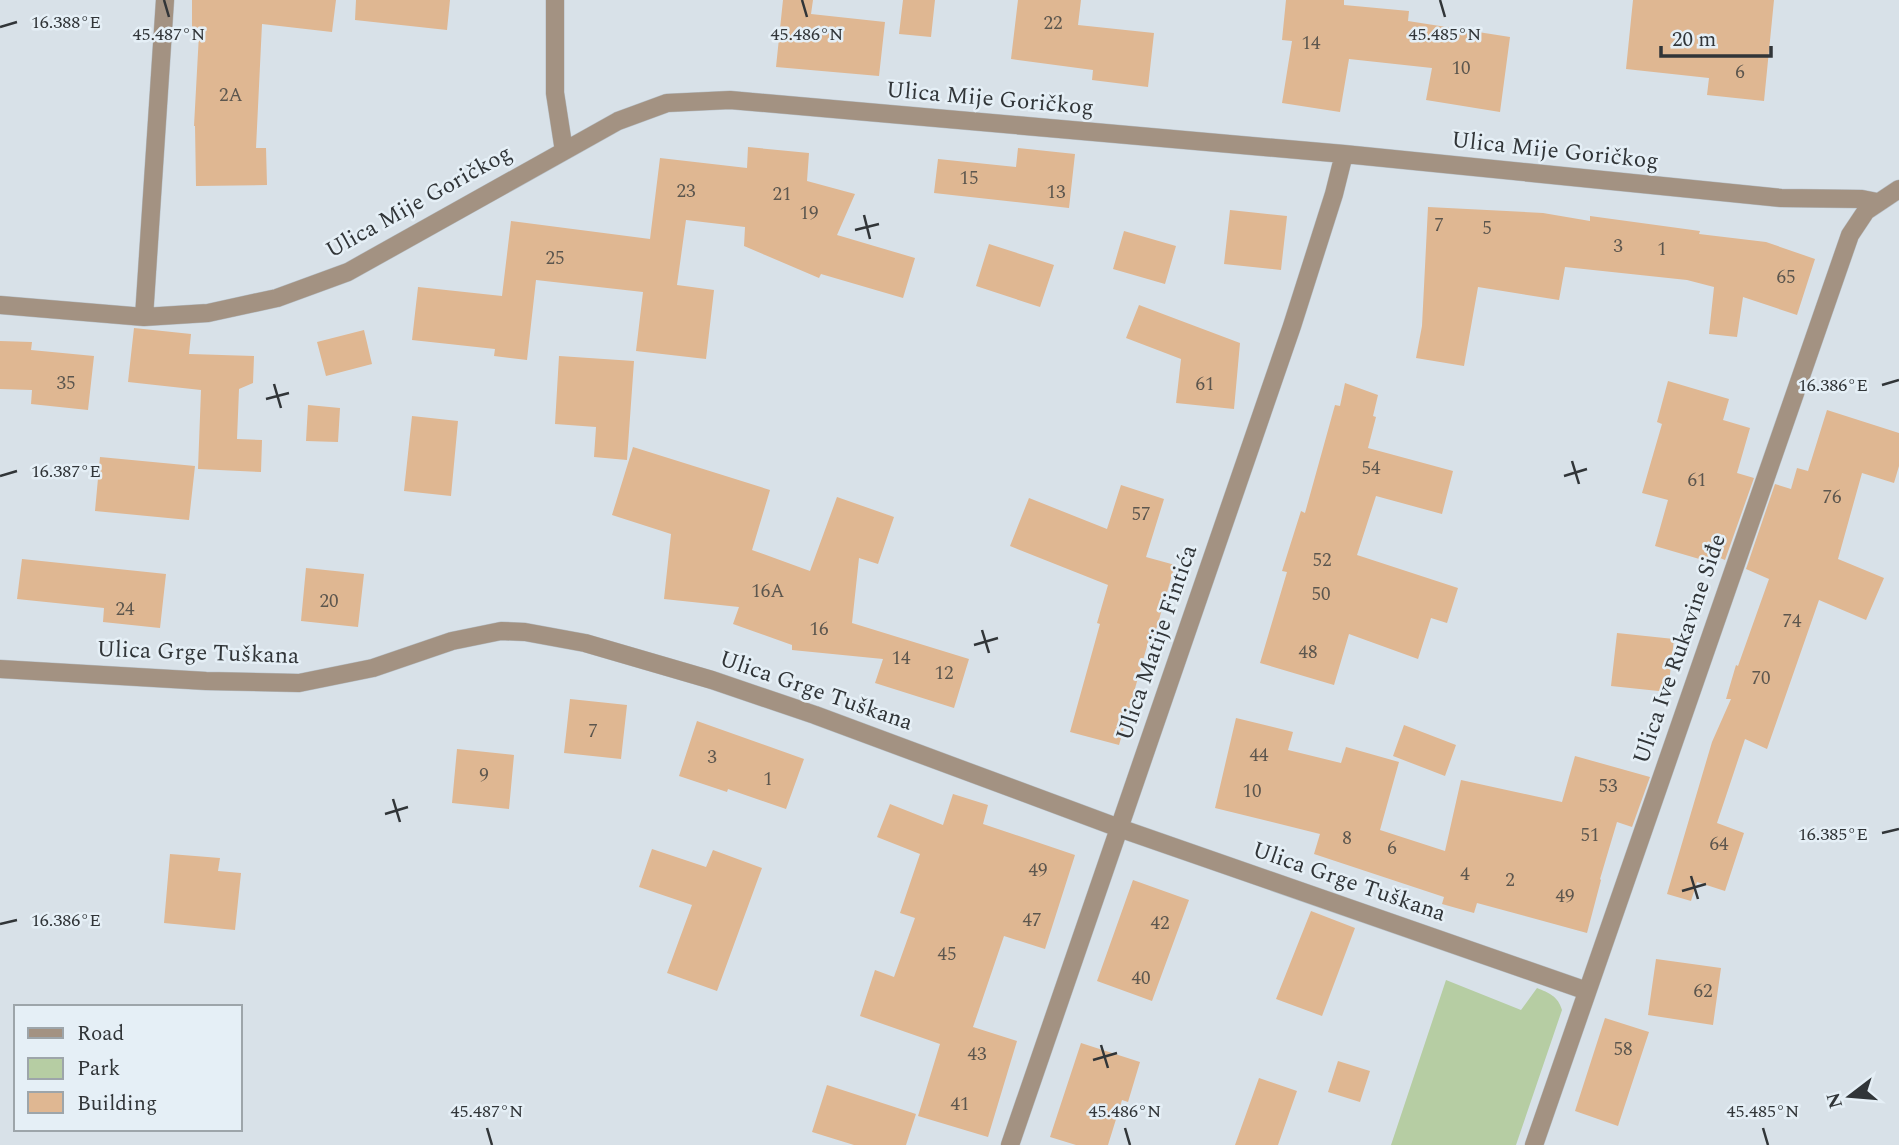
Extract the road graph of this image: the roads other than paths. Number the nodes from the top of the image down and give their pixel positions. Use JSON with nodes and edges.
{"nodes":[{"id":1,"x":165,"y":0,"type":"edge"},
{"id":2,"x":555,"y":0,"type":"edge"},
{"id":3,"x":564,"y":151,"type":"junction"},
{"id":4,"x":1344,"y":154,"type":"junction"},
{"id":5,"x":1899,"y":189,"type":"edge"},
{"id":6,"x":1877,"y":202,"type":"junction"},
{"id":7,"x":0,"y":305,"type":"edge"},
{"id":8,"x":145,"y":317,"type":"junction"},
{"id":9,"x":0,"y":669,"type":"edge"},
{"id":10,"x":1119,"y":828,"type":"junction"},
{"id":11,"x":1587,"y":991,"type":"junction"},
{"id":12,"x":1010,"y":1145,"type":"edge"},
{"id":13,"x":1534,"y":1145,"type":"edge"}],
"edges":[{"from":1,"to":8,"type":"street"},
{"from":2,"to":3,"type":"street"},
{"from":3,"to":4,"type":"street","name":"Ulica Mije Goričkog"},
{"from":3,"to":8,"type":"street","name":"Ulica Mije Goričkog"},
{"from":4,"to":6,"type":"street","name":"Ulica Mije Goričkog"},
{"from":4,"to":10,"type":"street","name":"Ulica Matije Fintića"},
{"from":5,"to":6,"type":"street","name":"Ulica Ive Rukavine Siđe"},
{"from":6,"to":11,"type":"street","name":"Ulica Ive Rukavine Siđe"},
{"from":7,"to":8,"type":"street","name":"Ulica Mije Goričkog"},
{"from":9,"to":10,"type":"street","name":"Ulica Grge Tuškana"},
{"from":10,"to":11,"type":"street","name":"Ulica Grge Tuškana"},
{"from":10,"to":12,"type":"street","name":"Ulica Matije Fintića"},
{"from":11,"to":13,"type":"street","name":"Ulica Ive Rukavine Siđe"}]}
